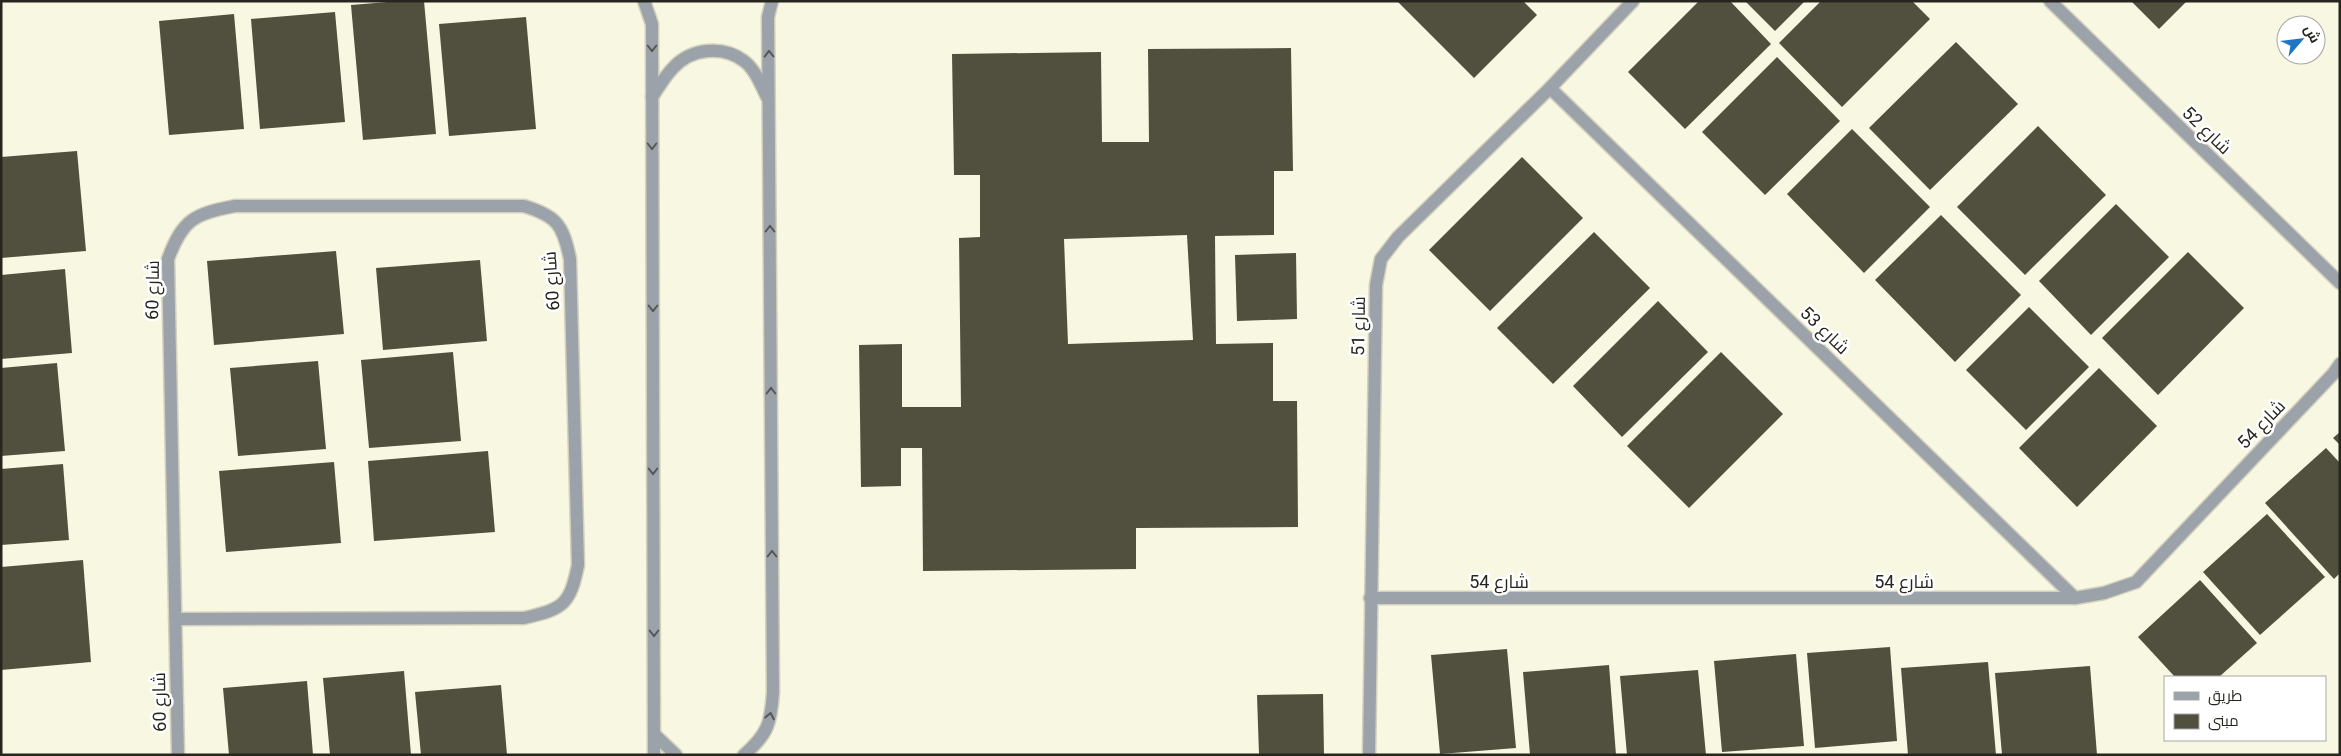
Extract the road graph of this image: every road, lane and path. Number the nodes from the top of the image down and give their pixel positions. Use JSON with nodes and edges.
{"nodes":[{"id":1,"x":644,"y":1,"type":"edge"},
{"id":2,"x":772,"y":1,"type":"edge"},
{"id":3,"x":1633,"y":1,"type":"edge"},
{"id":4,"x":2050,"y":1,"type":"edge"},
{"id":5,"x":1550,"y":88,"type":"junction"},
{"id":6,"x":652,"y":97,"type":"junction"},
{"id":7,"x":769,"y":102,"type":"junction"},
{"id":8,"x":2340,"y":283,"type":"edge"},
{"id":9,"x":2340,"y":364,"type":"edge"},
{"id":10,"x":1370,"y":598,"type":"junction"},
{"id":11,"x":2076,"y":598,"type":"junction"},
{"id":12,"x":175,"y":620,"type":"junction"},
{"id":13,"x":654,"y":734,"type":"junction"},
{"id":14,"x":178,"y":755,"type":"edge"},
{"id":15,"x":654,"y":755,"type":"edge"},
{"id":16,"x":676,"y":755,"type":"edge"},
{"id":17,"x":744,"y":755,"type":"edge"},
{"id":18,"x":1369,"y":755,"type":"edge"}],
"edges":[{"from":1,"to":6,"type":"street","one_way":true},
{"from":7,"to":2,"type":"street","one_way":true},
{"from":3,"to":5,"type":"street","name":"شارع 51"},
{"from":4,"to":8,"type":"street","name":"شارع 52"},
{"from":5,"to":10,"type":"street","name":"شارع 51"},
{"from":5,"to":11,"type":"street","name":"شارع 53"},
{"from":6,"to":7,"type":"street"},
{"from":6,"to":13,"type":"street","one_way":true},
{"from":17,"to":7,"type":"street","one_way":true},
{"from":9,"to":11,"type":"street","name":"شارع 54"},
{"from":10,"to":11,"type":"street","name":"شارع 54"},
{"from":10,"to":18,"type":"street","name":"شارع 51"},
{"from":12,"to":12,"type":"street","name":"شارع 60"},
{"from":12,"to":14,"type":"street","name":"شارع 60"},
{"from":13,"to":15,"type":"street"},
{"from":13,"to":16,"type":"street"}]}
